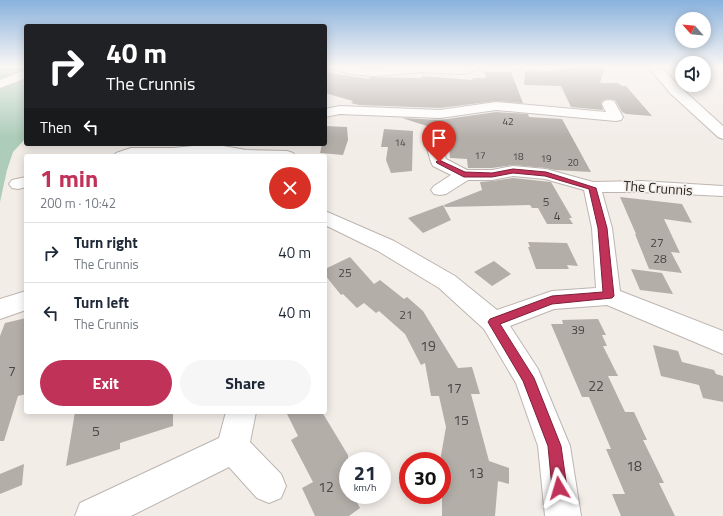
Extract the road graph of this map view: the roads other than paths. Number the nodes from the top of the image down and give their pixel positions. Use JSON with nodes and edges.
{"nodes":[{"id":1,"x":675,"y":90,"type":"edge"},
{"id":2,"x":541,"y":97,"type":"dead end"},
{"id":3,"x":609,"y":104,"type":"dead end"},
{"id":4,"x":547,"y":111,"type":"junction"},
{"id":5,"x":327,"y":113,"type":"edge"},
{"id":6,"x":723,"y":134,"type":"edge"},
{"id":7,"x":431,"y":135,"type":"dead end"},
{"id":8,"x":128,"y":154,"type":"edge"},
{"id":9,"x":240,"y":154,"type":"edge"},
{"id":10,"x":464,"y":175,"type":"junction"},
{"id":11,"x":592,"y":188,"type":"junction"},
{"id":12,"x":440,"y":190,"type":"dead end"},
{"id":13,"x":723,"y":191,"type":"edge"},
{"id":14,"x":327,"y":218,"type":"edge"},
{"id":15,"x":609,"y":296,"type":"junction"},
{"id":16,"x":24,"y":301,"type":"edge"},
{"id":17,"x":0,"y":309,"type":"edge"},
{"id":18,"x":493,"y":322,"type":"junction"},
{"id":19,"x":723,"y":343,"type":"edge"},
{"id":20,"x":241,"y":414,"type":"edge"},
{"id":21,"x":233,"y":448,"type":"junction"},
{"id":22,"x":269,"y":486,"type":"dead end"},
{"id":23,"x":93,"y":516,"type":"edge"},
{"id":24,"x":563,"y":516,"type":"edge"}],
"edges":[{"from":1,"to":6,"type":"street"},
{"from":2,"to":4,"type":"street"},
{"from":3,"to":4,"type":"street"},
{"from":4,"to":5,"type":"street"},
{"from":7,"to":10,"type":"street","name":"The Crunnis"},
{"from":8,"to":9,"type":"street"},
{"from":10,"to":11,"type":"street","name":"The Crunnis"},
{"from":10,"to":12,"type":"street"},
{"from":11,"to":13,"type":"street","name":"The Crunnis"},
{"from":11,"to":15,"type":"street"},
{"from":14,"to":18,"type":"street"},
{"from":15,"to":18,"type":"street"},
{"from":15,"to":19,"type":"street"},
{"from":16,"to":17,"type":"street"},
{"from":18,"to":24,"type":"street"},
{"from":20,"to":21,"type":"street"},
{"from":21,"to":22,"type":"street"},
{"from":21,"to":23,"type":"street"}]}
